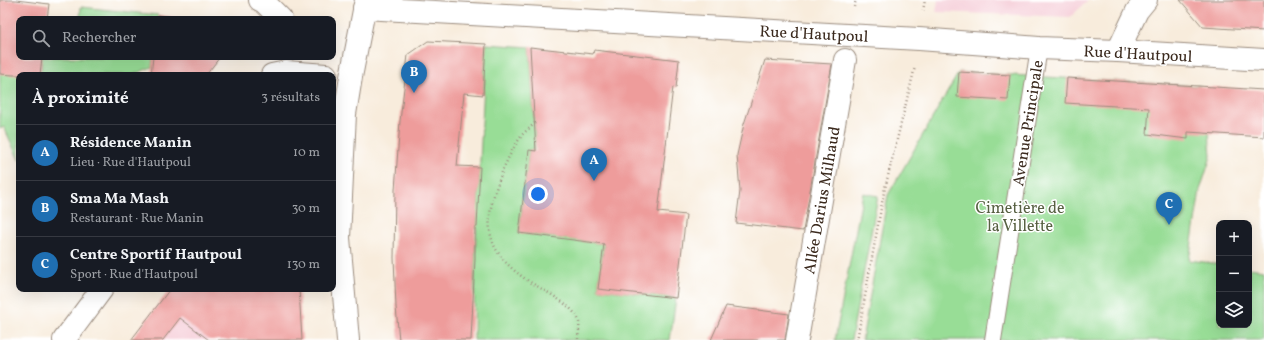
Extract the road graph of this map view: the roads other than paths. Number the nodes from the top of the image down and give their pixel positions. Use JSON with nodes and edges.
{"nodes":[{"id":1,"x":260,"y":0,"type":"edge"},
{"id":2,"x":1146,"y":0,"type":"edge"},
{"id":3,"x":365,"y":4,"type":"edge"},
{"id":4,"x":278,"y":16,"type":"edge"},
{"id":5,"x":1039,"y":48,"type":"junction"},
{"id":6,"x":1118,"y":51,"type":"junction"},
{"id":7,"x":845,"y":60,"type":"dead end"},
{"id":8,"x":1264,"y":60,"type":"edge"},
{"id":9,"x":282,"y":68,"type":"edge"},
{"id":10,"x":307,"y":72,"type":"edge"},
{"id":11,"x":342,"y":76,"type":"edge"},
{"id":12,"x":100,"y":292,"type":"edge"},
{"id":13,"x":64,"y":340,"type":"edge"},
{"id":14,"x":348,"y":340,"type":"edge"},
{"id":15,"x":797,"y":340,"type":"edge"},
{"id":16,"x":993,"y":340,"type":"edge"}],
"edges":[{"from":1,"to":4,"type":"street"},
{"from":2,"to":6,"type":"street"},
{"from":3,"to":5,"type":"street","name":"Rue d'Hautpoul"},
{"from":3,"to":11,"type":"street"},
{"from":5,"to":6,"type":"street","name":"Rue d'Hautpoul"},
{"from":5,"to":16,"type":"lane","name":"Avenue Principale"},
{"from":6,"to":8,"type":"street","name":"Rue d'Hautpoul"},
{"from":7,"to":15,"type":"street","name":"Allée Darius Milhaud"},
{"from":9,"to":10,"type":"street"},
{"from":11,"to":14,"type":"street"},
{"from":12,"to":13,"type":"street"}]}
